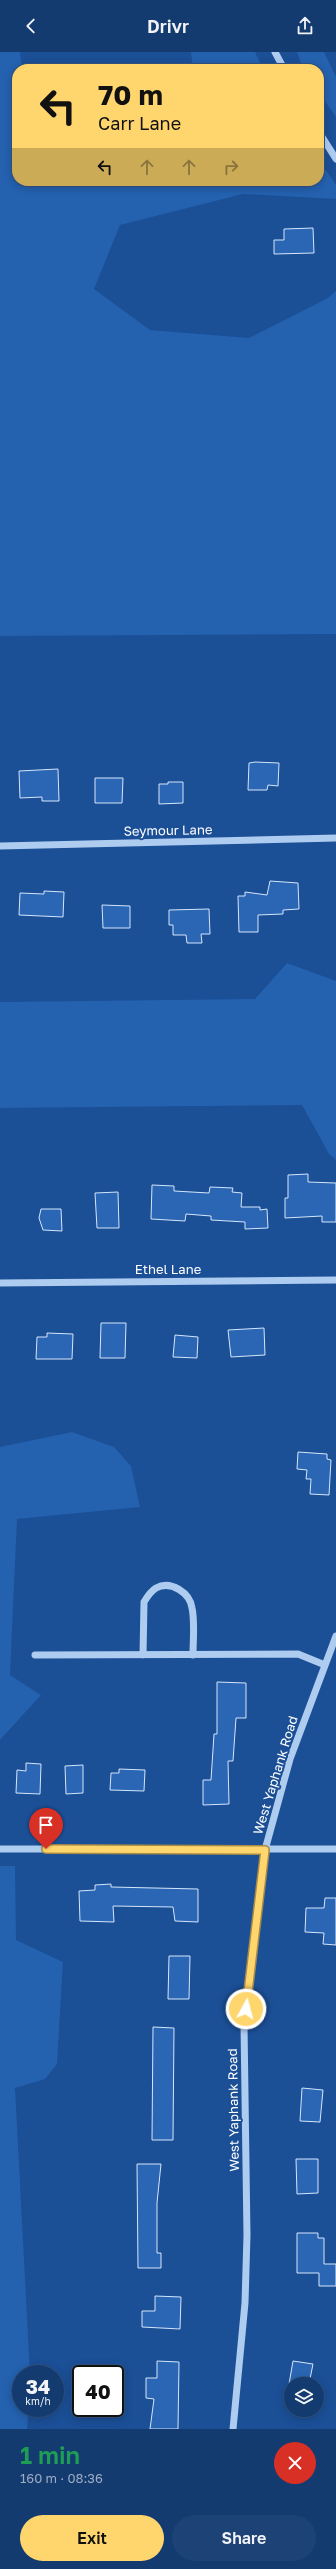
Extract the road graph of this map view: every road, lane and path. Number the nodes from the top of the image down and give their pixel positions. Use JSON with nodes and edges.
{"nodes":[{"id":1,"x":275,"y":52,"type":"edge"},
{"id":2,"x":281,"y":64,"type":"edge"},
{"id":3,"x":324,"y":140,"type":"edge"},
{"id":4,"x":336,"y":158,"type":"edge"},
{"id":5,"x":336,"y":838,"type":"edge"},
{"id":6,"x":0,"y":846,"type":"edge"},
{"id":7,"x":336,"y":1280,"type":"edge"},
{"id":8,"x":0,"y":1283,"type":"edge"},
{"id":9,"x":336,"y":1636,"type":"edge"},
{"id":10,"x":193,"y":1654,"type":"junction"},
{"id":11,"x":35,"y":1655,"type":"dead end"},
{"id":12,"x":143,"y":1655,"type":"junction"},
{"id":13,"x":325,"y":1665,"type":"junction"},
{"id":14,"x":0,"y":1849,"type":"edge"},
{"id":15,"x":336,"y":1849,"type":"edge"},
{"id":16,"x":265,"y":1850,"type":"junction"},
{"id":17,"x":233,"y":2429,"type":"edge"}],
"edges":[{"from":1,"to":2,"type":"street"},
{"from":3,"to":4,"type":"street"},
{"from":5,"to":6,"type":"street","name":"Seymour Lane"},
{"from":7,"to":8,"type":"street","name":"Ethel Lane"},
{"from":9,"to":13,"type":"street","name":"West Yaphank Road"},
{"from":10,"to":12,"type":"street"},
{"from":10,"to":12,"type":"street"},
{"from":10,"to":13,"type":"street"},
{"from":11,"to":12,"type":"street"},
{"from":13,"to":16,"type":"street","name":"West Yaphank Road"},
{"from":14,"to":16,"type":"street"},
{"from":15,"to":16,"type":"street"},
{"from":16,"to":17,"type":"street","name":"West Yaphank Road"}]}
